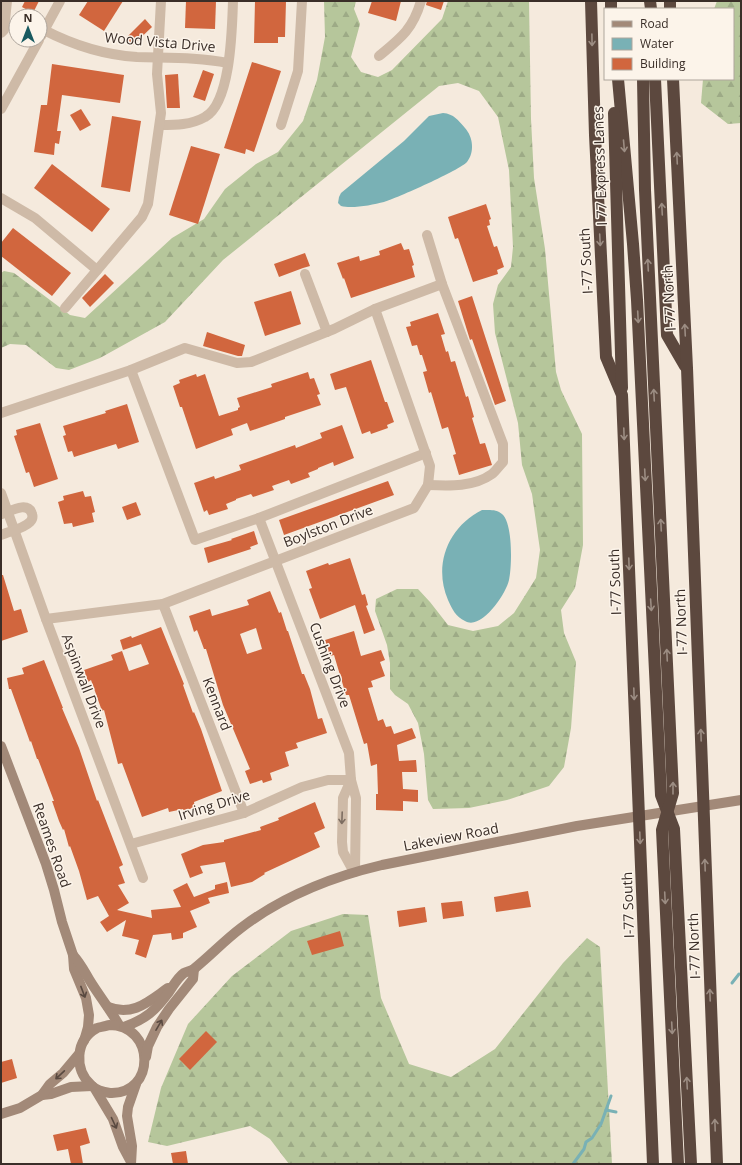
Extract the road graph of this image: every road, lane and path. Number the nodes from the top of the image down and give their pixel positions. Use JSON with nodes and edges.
{"nodes":[{"id":1,"x":7,"y":1,"type":"edge"},
{"id":2,"x":60,"y":1,"type":"edge"},
{"id":3,"x":161,"y":1,"type":"edge"},
{"id":4,"x":233,"y":1,"type":"edge"},
{"id":5,"x":302,"y":1,"type":"edge"},
{"id":6,"x":421,"y":1,"type":"edge"},
{"id":7,"x":591,"y":1,"type":"edge"},
{"id":8,"x":48,"y":23,"type":"edge"},
{"id":9,"x":1,"y":33,"type":"edge"},
{"id":10,"x":48,"y":37,"type":"edge"},
{"id":11,"x":34,"y":48,"type":"edge"},
{"id":12,"x":379,"y":56,"type":"dead end"},
{"id":13,"x":158,"y":57,"type":"junction"},
{"id":14,"x":228,"y":64,"type":"junction"},
{"id":15,"x":612,"y":80,"type":"edge"},
{"id":16,"x":618,"y":80,"type":"edge"},
{"id":17,"x":643,"y":80,"type":"edge"},
{"id":18,"x":655,"y":80,"type":"edge"},
{"id":19,"x":673,"y":80,"type":"edge"},
{"id":20,"x":1,"y":109,"type":"edge"},
{"id":21,"x":160,"y":125,"type":"junction"},
{"id":22,"x":281,"y":126,"type":"dead end"},
{"id":23,"x":1,"y":198,"type":"edge"},
{"id":24,"x":427,"y":235,"type":"dead end"},
{"id":25,"x":97,"y":270,"type":"junction"},
{"id":26,"x":305,"y":274,"type":"dead end"},
{"id":27,"x":442,"y":284,"type":"junction"},
{"id":28,"x":65,"y":308,"type":"dead end"},
{"id":29,"x":374,"y":308,"type":"junction"},
{"id":30,"x":327,"y":332,"type":"junction"},
{"id":31,"x":687,"y":368,"type":"junction"},
{"id":32,"x":131,"y":370,"type":"junction"},
{"id":33,"x":622,"y":395,"type":"junction"},
{"id":34,"x":1,"y":413,"type":"edge"},
{"id":35,"x":426,"y":453,"type":"junction"},
{"id":36,"x":428,"y":485,"type":"junction"},
{"id":37,"x":1,"y":493,"type":"edge"},
{"id":38,"x":4,"y":513,"type":"edge"},
{"id":39,"x":259,"y":518,"type":"junction"},
{"id":40,"x":13,"y":530,"type":"junction"},
{"id":41,"x":1,"y":535,"type":"edge"},
{"id":42,"x":276,"y":561,"type":"junction"},
{"id":43,"x":163,"y":604,"type":"junction"},
{"id":44,"x":46,"y":619,"type":"junction"},
{"id":45,"x":1,"y":746,"type":"edge"},
{"id":46,"x":351,"y":780,"type":"junction"},
{"id":47,"x":739,"y":800,"type":"edge"},
{"id":48,"x":668,"y":812,"type":"junction"},
{"id":49,"x":244,"y":813,"type":"junction"},
{"id":50,"x":131,"y":844,"type":"junction"},
{"id":51,"x":355,"y":872,"type":"junction"},
{"id":52,"x":144,"y":878,"type":"dead end"},
{"id":53,"x":73,"y":955,"type":"junction"},
{"id":54,"x":194,"y":969,"type":"junction"},
{"id":55,"x":175,"y":984,"type":"junction"},
{"id":56,"x":108,"y":1007,"type":"junction"},
{"id":57,"x":121,"y":1026,"type":"junction"},
{"id":58,"x":84,"y":1041,"type":"junction"},
{"id":59,"x":79,"y":1054,"type":"junction"},
{"id":60,"x":145,"y":1062,"type":"junction"},
{"id":61,"x":137,"y":1083,"type":"junction"},
{"id":62,"x":94,"y":1088,"type":"junction"},
{"id":63,"x":42,"y":1095,"type":"junction"},
{"id":64,"x":1,"y":1114,"type":"edge"},
{"id":65,"x":131,"y":1163,"type":"edge"},
{"id":66,"x":653,"y":1164,"type":"edge"},
{"id":67,"x":678,"y":1164,"type":"edge"},
{"id":68,"x":691,"y":1164,"type":"edge"},
{"id":69,"x":717,"y":1164,"type":"edge"}],
"edges":[{"from":1,"to":9,"type":"street"},
{"from":2,"to":8,"type":"street"},
{"from":3,"to":13,"type":"street"},
{"from":4,"to":14,"type":"street"},
{"from":5,"to":22,"type":"street"},
{"from":6,"to":12,"type":"street"},
{"from":7,"to":33,"type":"highway","name":"I-77 South","one_way":true},
{"from":10,"to":13,"type":"street","name":"Wood Vista Drive"},
{"from":11,"to":20,"type":"street"},
{"from":13,"to":14,"type":"street","name":"Wood Vista Drive"},
{"from":13,"to":21,"type":"street"},
{"from":14,"to":21,"type":"street"},
{"from":15,"to":33,"type":"highway","name":"I 77 Express Lanes"},
{"from":16,"to":48,"type":"highway","one_way":true},
{"from":48,"to":17,"type":"highway","one_way":true},
{"from":31,"to":18,"type":"highway","one_way":true},
{"from":31,"to":19,"type":"highway","name":"I-77 North","one_way":true},
{"from":21,"to":25,"type":"street"},
{"from":23,"to":25,"type":"street"},
{"from":24,"to":27,"type":"street"},
{"from":25,"to":28,"type":"street"},
{"from":26,"to":30,"type":"street"},
{"from":27,"to":29,"type":"street"},
{"from":27,"to":36,"type":"street"},
{"from":29,"to":30,"type":"street"},
{"from":29,"to":35,"type":"street","name":"Boylston Drive"},
{"from":30,"to":32,"type":"street"},
{"from":69,"to":31,"type":"highway","name":"I-77 North","one_way":true},
{"from":32,"to":34,"type":"street"},
{"from":32,"to":39,"type":"street"},
{"from":33,"to":66,"type":"highway","name":"I-77 South","one_way":true},
{"from":35,"to":36,"type":"street","name":"Boylston Drive"},
{"from":35,"to":39,"type":"street"},
{"from":36,"to":42,"type":"street","name":"Boylston Drive"},
{"from":37,"to":38,"type":"street","name":"Aspinwall Drive"},
{"from":38,"to":40,"type":"street","name":"Aspinwall Drive"},
{"from":38,"to":40,"type":"street"},
{"from":39,"to":42,"type":"street","name":"Cushing Drive"},
{"from":40,"to":41,"type":"street"},
{"from":40,"to":44,"type":"street","name":"Aspinwall Drive"},
{"from":42,"to":43,"type":"street","name":"Boylston Drive"},
{"from":42,"to":46,"type":"street","name":"Cushing Drive"},
{"from":43,"to":44,"type":"street","name":"Boylston Drive"},
{"from":43,"to":49,"type":"street","name":"Kennard"},
{"from":44,"to":50,"type":"street","name":"Aspinwall Drive"},
{"from":45,"to":53,"type":"main road","name":"Reames Road"},
{"from":46,"to":49,"type":"street","name":"Irving Drive"},
{"from":46,"to":51,"type":"street","name":"Cushing Drive"},
{"from":47,"to":48,"type":"main road","name":"Lakeview Road"},
{"from":48,"to":51,"type":"main road","name":"Lakeview Road"},
{"from":48,"to":67,"type":"highway","one_way":true},
{"from":68,"to":48,"type":"highway","one_way":true},
{"from":49,"to":50,"type":"street","name":"Irving Drive"},
{"from":50,"to":52,"type":"street","name":"Aspinwall Drive"},
{"from":51,"to":54,"type":"main road","name":"Lakeview Road"},
{"from":53,"to":56,"type":"main road","name":"Reames Road"},
{"from":53,"to":58,"type":"main road","name":"Reames Road","one_way":true},
{"from":54,"to":55,"type":"main road","name":"Lakeview Road"},
{"from":60,"to":54,"type":"main road","name":"Lakeview Road","one_way":true},
{"from":55,"to":56,"type":"main road"},
{"from":55,"to":57,"type":"main road","name":"Lakeview Road"},
{"from":56,"to":57,"type":"main road","name":"Reames Road"},
{"from":57,"to":58,"type":"main road"},
{"from":57,"to":60,"type":"main road"},
{"from":58,"to":59,"type":"main road"},
{"from":59,"to":62,"type":"main road"},
{"from":59,"to":63,"type":"main road","one_way":true},
{"from":60,"to":61,"type":"main road"},
{"from":61,"to":62,"type":"main road"},
{"from":61,"to":65,"type":"main road"},
{"from":62,"to":63,"type":"main road"},
{"from":62,"to":65,"type":"main road","one_way":true},
{"from":63,"to":64,"type":"main road"}]}
